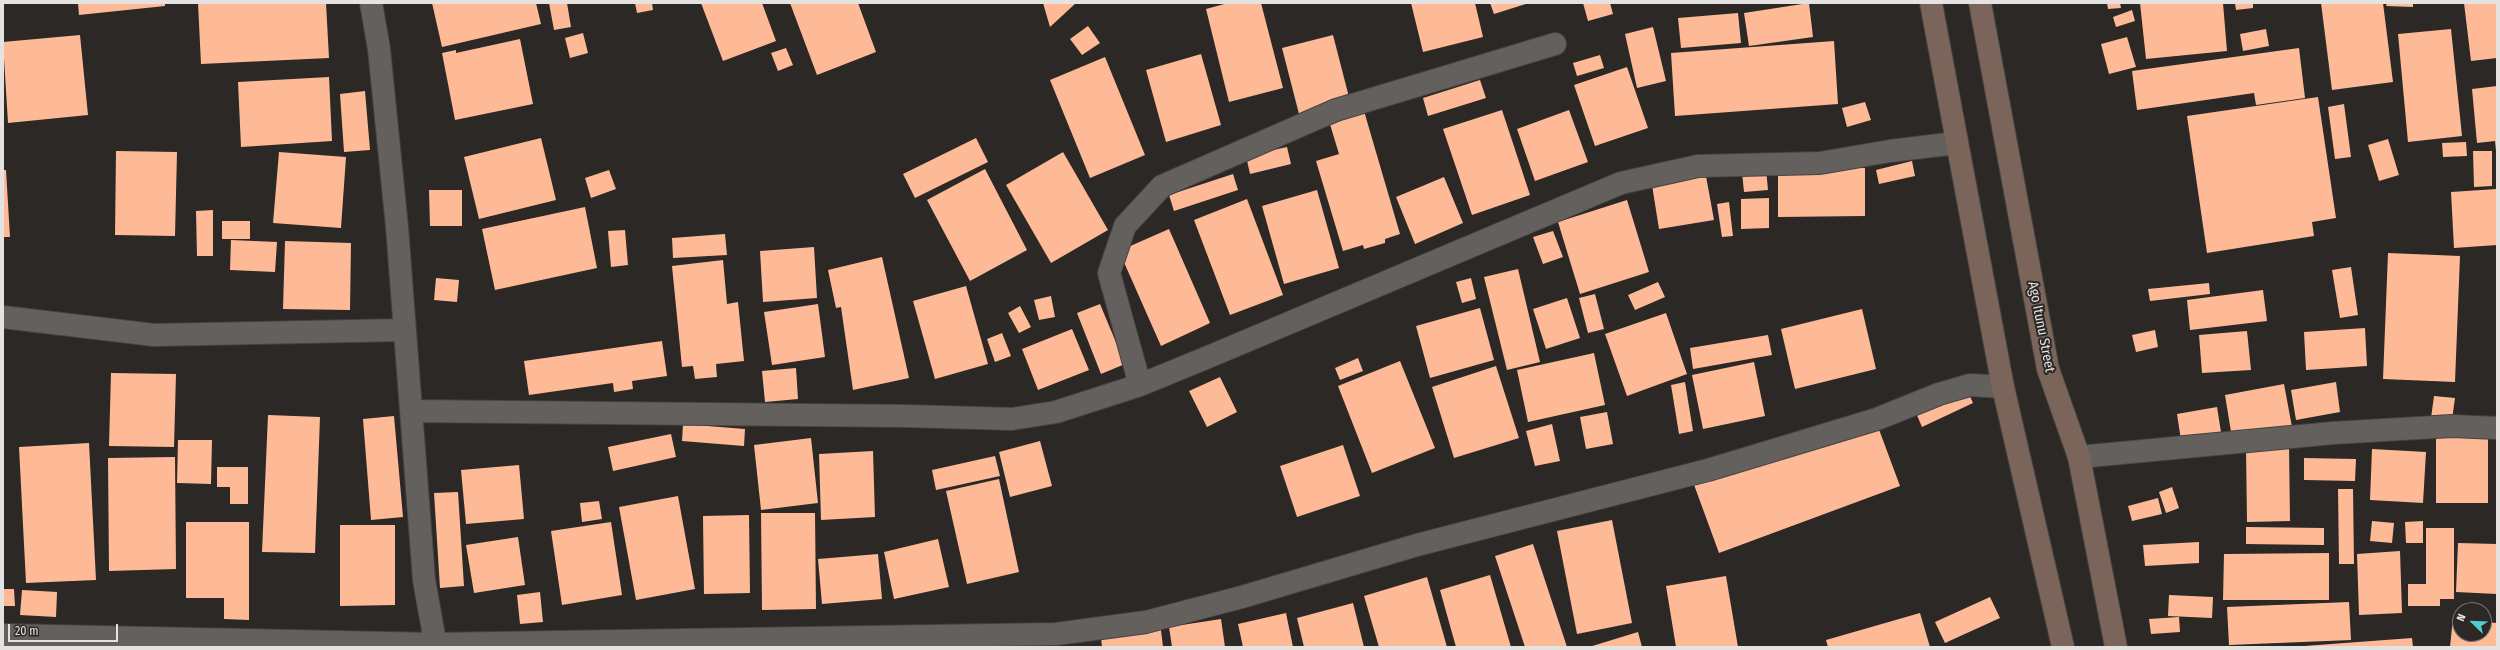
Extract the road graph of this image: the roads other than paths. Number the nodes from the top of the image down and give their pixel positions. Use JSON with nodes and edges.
{"nodes":[{"id":1,"x":371,"y":3,"type":"edge"},
{"id":2,"x":1931,"y":3,"type":"edge"},
{"id":3,"x":1980,"y":3,"type":"edge"},
{"id":4,"x":1555,"y":44,"type":"dead end"},
{"id":5,"x":1956,"y":144,"type":"junction"},
{"id":6,"x":3,"y":318,"type":"edge"},
{"id":7,"x":404,"y":330,"type":"junction"},
{"id":8,"x":1140,"y":385,"type":"junction"},
{"id":9,"x":2003,"y":387,"type":"junction"},
{"id":10,"x":411,"y":411,"type":"junction"},
{"id":11,"x":2497,"y":428,"type":"edge"},
{"id":12,"x":2079,"y":457,"type":"junction"},
{"id":13,"x":3,"y":635,"type":"edge"},
{"id":14,"x":435,"y":646,"type":"edge"},
{"id":15,"x":2062,"y":647,"type":"edge"},
{"id":16,"x":2116,"y":647,"type":"edge"}],
"edges":[{"from":1,"to":7,"type":"street"},
{"from":2,"to":5,"type":"main road"},
{"from":3,"to":12,"type":"main road","name":"Ago Itunu Street"},
{"from":4,"to":8,"type":"street"},
{"from":5,"to":8,"type":"street"},
{"from":5,"to":9,"type":"main road"},
{"from":6,"to":7,"type":"street"},
{"from":7,"to":10,"type":"street"},
{"from":8,"to":10,"type":"street"},
{"from":9,"to":14,"type":"street"},
{"from":9,"to":15,"type":"main road"},
{"from":10,"to":14,"type":"street"},
{"from":11,"to":12,"type":"street"},
{"from":12,"to":16,"type":"main road","name":"Ago Itunu Street"},
{"from":13,"to":14,"type":"street"}]}
